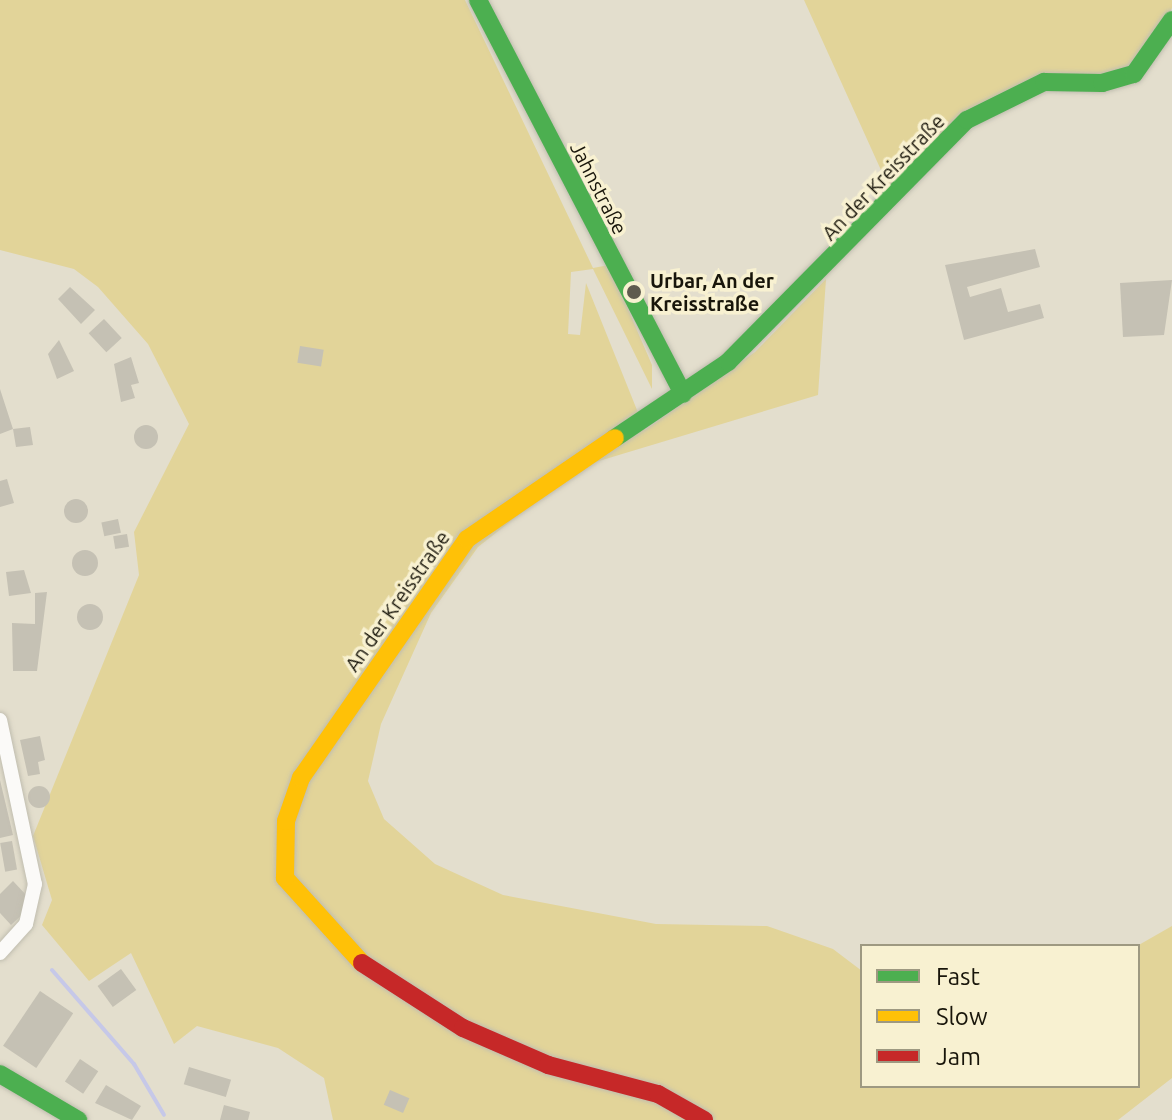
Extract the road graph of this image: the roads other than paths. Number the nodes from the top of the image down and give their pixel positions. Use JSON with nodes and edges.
{"nodes":[{"id":1,"x":478,"y":0,"type":"edge"},
{"id":2,"x":1172,"y":20,"type":"edge"},
{"id":3,"x":683,"y":394,"type":"junction"},
{"id":4,"x":0,"y":720,"type":"edge"},
{"id":5,"x":0,"y":953,"type":"edge"},
{"id":6,"x":0,"y":1074,"type":"edge"},
{"id":7,"x":78,"y":1120,"type":"edge"},
{"id":8,"x":704,"y":1120,"type":"edge"}],
"edges":[{"from":1,"to":3,"type":"street","name":"Jahnstraße"},
{"from":2,"to":3,"type":"street","name":"An der Kreisstraße"},
{"from":3,"to":8,"type":"street","name":"An der Kreisstraße"},
{"from":4,"to":5,"type":"street"},
{"from":6,"to":7,"type":"street"}]}
